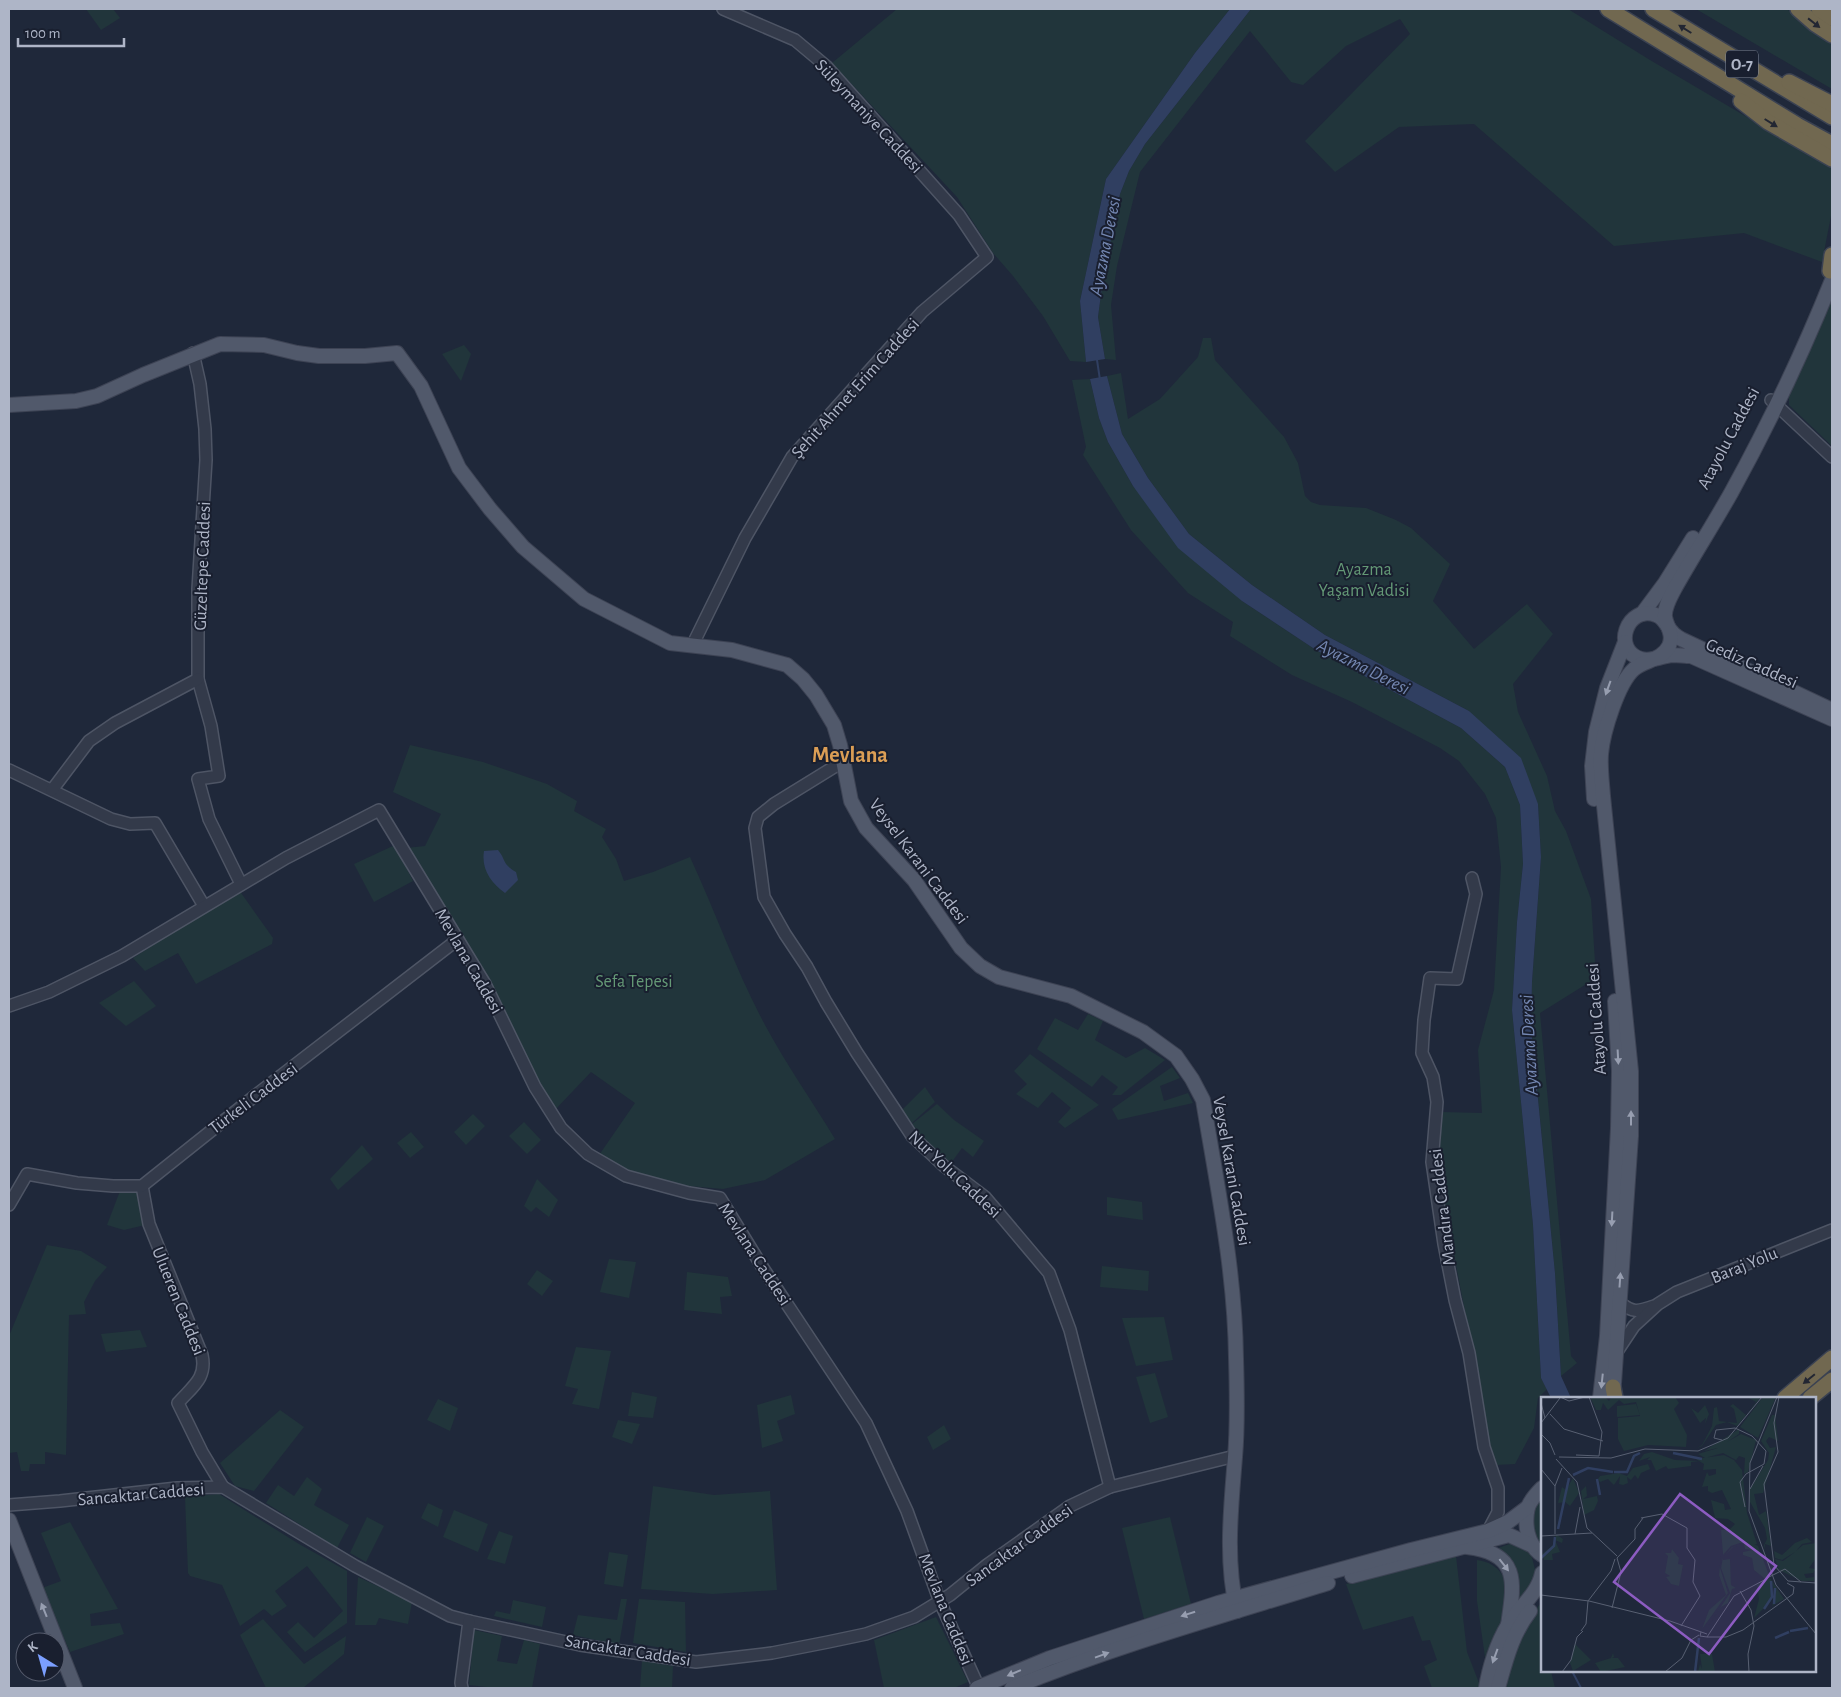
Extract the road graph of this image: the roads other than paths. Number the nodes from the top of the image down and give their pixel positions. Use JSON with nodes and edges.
{"nodes":[{"id":1,"x":723,"y":9,"type":"edge"},
{"id":2,"x":1608,"y":9,"type":"edge"},
{"id":3,"x":1653,"y":9,"type":"edge"},
{"id":4,"x":1798,"y":9,"type":"edge"},
{"id":5,"x":1819,"y":9,"type":"edge"},
{"id":6,"x":1832,"y":18,"type":"edge"},
{"id":7,"x":1832,"y":35,"type":"edge"},
{"id":8,"x":1705,"y":42,"type":"junction"},
{"id":9,"x":1691,"y":61,"type":"junction"},
{"id":10,"x":1832,"y":104,"type":"edge"},
{"id":11,"x":1832,"y":117,"type":"edge"},
{"id":12,"x":1832,"y":144,"type":"edge"},
{"id":13,"x":1832,"y":159,"type":"edge"},
{"id":14,"x":1832,"y":255,"type":"edge"},
{"id":15,"x":986,"y":257,"type":"joint"},
{"id":16,"x":1831,"y":272,"type":"edge"},
{"id":17,"x":193,"y":353,"type":"junction"},
{"id":18,"x":1773,"y":402,"type":"junction"},
{"id":19,"x":9,"y":404,"type":"edge"},
{"id":20,"x":1832,"y":457,"type":"edge"},
{"id":21,"x":1642,"y":614,"type":"junction"},
{"id":22,"x":1670,"y":630,"type":"junction"},
{"id":23,"x":1625,"y":642,"type":"junction"},
{"id":24,"x":692,"y":646,"type":"junction"},
{"id":25,"x":1654,"y":659,"type":"junction"},
{"id":26,"x":198,"y":679,"type":"junction"},
{"id":27,"x":1832,"y":710,"type":"edge"},
{"id":28,"x":1832,"y":719,"type":"edge"},
{"id":29,"x":842,"y":762,"type":"junction"},
{"id":30,"x":9,"y":770,"type":"edge"},
{"id":31,"x":52,"y":790,"type":"junction"},
{"id":32,"x":1472,"y":878,"type":"dead end"},
{"id":33,"x":241,"y":884,"type":"junction"},
{"id":34,"x":204,"y":906,"type":"junction"},
{"id":35,"x":458,"y":940,"type":"junction"},
{"id":36,"x":9,"y":1006,"type":"edge"},
{"id":37,"x":142,"y":1186,"type":"junction"},
{"id":38,"x":9,"y":1204,"type":"edge"},
{"id":39,"x":1832,"y":1230,"type":"edge"},
{"id":40,"x":1619,"y":1302,"type":"junction"},
{"id":41,"x":1658,"y":1304,"type":"junction"},
{"id":42,"x":1616,"y":1353,"type":"junction"},
{"id":43,"x":1832,"y":1358,"type":"edge"},
{"id":44,"x":1832,"y":1380,"type":"edge"},
{"id":45,"x":1614,"y":1394,"type":"edge"},
{"id":46,"x":1600,"y":1397,"type":"edge"},
{"id":47,"x":1786,"y":1397,"type":"edge"},
{"id":48,"x":1811,"y":1397,"type":"edge"},
{"id":49,"x":1235,"y":1456,"type":"junction"},
{"id":50,"x":1110,"y":1487,"type":"junction"},
{"id":51,"x":223,"y":1488,"type":"junction"},
{"id":52,"x":1541,"y":1489,"type":"edge"},
{"id":53,"x":9,"y":1505,"type":"edge"},
{"id":54,"x":1528,"y":1507,"type":"junction"},
{"id":55,"x":9,"y":1520,"type":"edge"},
{"id":56,"x":1488,"y":1531,"type":"junction"},
{"id":57,"x":1462,"y":1547,"type":"junction"},
{"id":58,"x":1539,"y":1554,"type":"edge"},
{"id":59,"x":1541,"y":1576,"type":"edge"},
{"id":60,"x":1541,"y":1596,"type":"edge"},
{"id":61,"x":940,"y":1602,"type":"junction"},
{"id":62,"x":1236,"y":1605,"type":"junction"},
{"id":63,"x":469,"y":1621,"type":"junction"},
{"id":64,"x":1508,"y":1626,"type":"junction"},
{"id":65,"x":75,"y":1688,"type":"edge"},
{"id":66,"x":462,"y":1688,"type":"edge"},
{"id":67,"x":978,"y":1688,"type":"edge"},
{"id":68,"x":1012,"y":1688,"type":"edge"},
{"id":69,"x":1486,"y":1688,"type":"edge"},
{"id":70,"x":1498,"y":1688,"type":"edge"}],
"edges":[{"from":1,"to":15,"type":"street","name":"Süleymaniye Caddesi"},
{"from":2,"to":9,"type":"highway","number":"O-7"},
{"from":8,"to":3,"type":"highway","number":"O-7","one_way":true},
{"from":4,"to":7,"type":"highway","one_way":true},
{"from":5,"to":6,"type":"highway"},
{"from":8,"to":10,"type":"highway"},
{"from":8,"to":11,"type":"highway","number":"O-7"},
{"from":9,"to":12,"type":"highway","number":"O-7"},
{"from":9,"to":13,"type":"highway","one_way":true},
{"from":14,"to":16,"type":"highway"},
{"from":15,"to":24,"type":"street","name":"Şehit Ahmet Erim Caddesi"},
{"from":16,"to":18,"type":"main road","name":"Atayolu Caddesi"},
{"from":17,"to":19,"type":"main road","name":"Veysel Karani Caddesi"},
{"from":17,"to":24,"type":"main road","name":"Veysel Karani Caddesi"},
{"from":17,"to":26,"type":"street","name":"Güzeltepe Caddesi"},
{"from":18,"to":20,"type":"street"},
{"from":18,"to":21,"type":"main road","name":"Atayolu Caddesi"},
{"from":18,"to":22,"type":"main road","name":"Atayolu Caddesi"},
{"from":21,"to":22,"type":"main road"},
{"from":21,"to":23,"type":"main road","name":"Atayolu Caddesi"},
{"from":22,"to":25,"type":"main road","name":"Atayolu Caddesi"},
{"from":22,"to":27,"type":"main road","name":"Gediz Caddesi"},
{"from":23,"to":25,"type":"main road"},
{"from":23,"to":46,"type":"main road","name":"Atayolu Caddesi","one_way":true},
{"from":24,"to":29,"type":"main road","name":"Veysel Karani Caddesi"},
{"from":25,"to":28,"type":"main road","name":"Gediz Caddesi"},
{"from":40,"to":25,"type":"main road","name":"Atayolu Caddesi","one_way":true},
{"from":26,"to":31,"type":"street"},
{"from":26,"to":33,"type":"street","name":"Güzeltepe Caddesi"},
{"from":29,"to":49,"type":"main road","name":"Veysel Karani Caddesi"},
{"from":29,"to":50,"type":"street","name":"Nur Yolu Caddesi"},
{"from":30,"to":31,"type":"street"},
{"from":31,"to":34,"type":"street"},
{"from":32,"to":56,"type":"street","name":"Mandıra Caddesi"},
{"from":33,"to":34,"type":"street"},
{"from":33,"to":35,"type":"street","name":"Mevlana Caddesi"},
{"from":34,"to":36,"type":"street"},
{"from":35,"to":37,"type":"street","name":"Türkeli Caddesi"},
{"from":35,"to":61,"type":"street","name":"Mevlana Caddesi"},
{"from":37,"to":38,"type":"street"},
{"from":37,"to":51,"type":"street","name":"Ulueren Caddesi"},
{"from":39,"to":41,"type":"street","name":"Baraj Yolu"},
{"from":40,"to":41,"type":"street","name":"Baraj Yolu"},
{"from":40,"to":42,"type":"main road","name":"Atayolu Caddesi"},
{"from":41,"to":42,"type":"street","name":"Baraj Yolu"},
{"from":42,"to":45,"type":"main road","name":"Atayolu Caddesi"},
{"from":43,"to":47,"type":"highway","one_way":true},
{"from":44,"to":48,"type":"highway"},
{"from":49,"to":50,"type":"street","name":"Sancaktar Caddesi"},
{"from":49,"to":62,"type":"main road","name":"Veysel Karani Caddesi"},
{"from":50,"to":61,"type":"street","name":"Sancaktar Caddesi"},
{"from":51,"to":53,"type":"street","name":"Sancaktar Caddesi"},
{"from":51,"to":63,"type":"street","name":"Sancaktar Caddesi"},
{"from":52,"to":54,"type":"main road"},
{"from":54,"to":56,"type":"main road"},
{"from":54,"to":58,"type":"main road"},
{"from":65,"to":55,"type":"main road","one_way":true},
{"from":56,"to":62,"type":"main road"},
{"from":57,"to":58,"type":"main road"},
{"from":57,"to":62,"type":"main road"},
{"from":57,"to":64,"type":"main road","one_way":true},
{"from":59,"to":64,"type":"main road"},
{"from":60,"to":70,"type":"main road"},
{"from":61,"to":63,"type":"street","name":"Sancaktar Caddesi"},
{"from":61,"to":67,"type":"street","name":"Mevlana Caddesi"},
{"from":62,"to":67,"type":"main road","one_way":true},
{"from":68,"to":62,"type":"main road","one_way":true},
{"from":63,"to":66,"type":"street"},
{"from":64,"to":69,"type":"main road","one_way":true}]}
